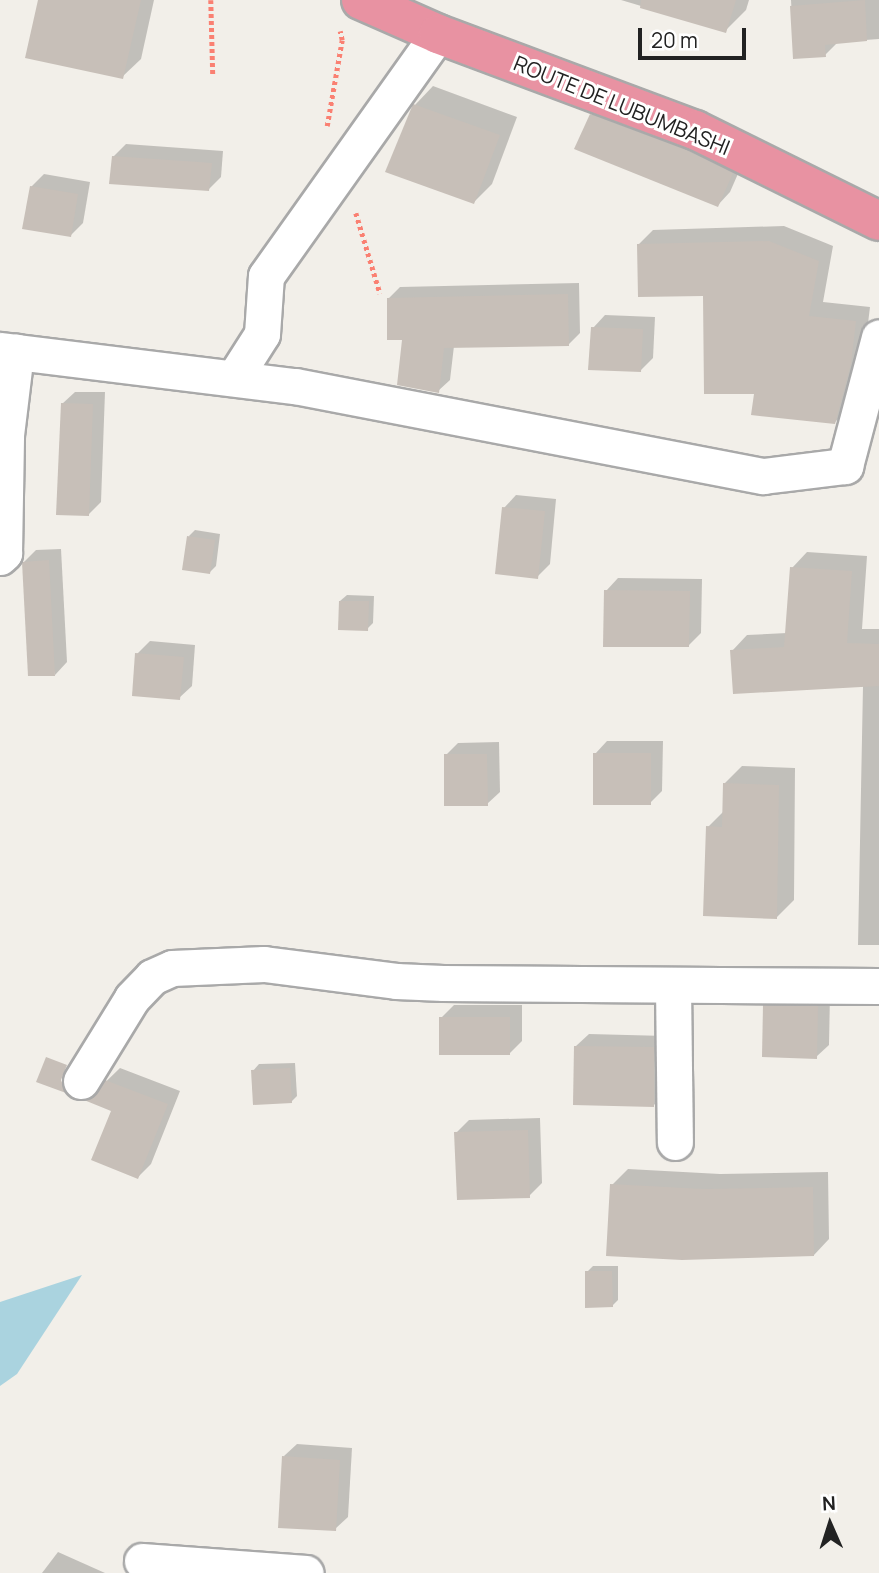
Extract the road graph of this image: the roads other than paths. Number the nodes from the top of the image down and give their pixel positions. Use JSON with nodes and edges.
{"nodes":[{"id":1,"x":350,"y":13,"type":"edge"},
{"id":2,"x":438,"y":34,"type":"junction"},
{"id":3,"x":873,"y":215,"type":"edge"},
{"id":4,"x":879,"y":337,"type":"edge"},
{"id":5,"x":8,"y":351,"type":"edge"},
{"id":6,"x":233,"y":378,"type":"junction"},
{"id":7,"x":0,"y":557,"type":"edge"},
{"id":8,"x":673,"y":986,"type":"junction"},
{"id":9,"x":879,"y":986,"type":"edge"},
{"id":10,"x":81,"y":1081,"type":"dead end"},
{"id":11,"x":675,"y":1142,"type":"dead end"},
{"id":12,"x":142,"y":1561,"type":"dead end"},
{"id":13,"x":306,"y":1573,"type":"edge"}],
"edges":[{"from":1,"to":2,"type":"highway","name":"ROUTE DE LUBUMBASHI"},
{"from":2,"to":3,"type":"highway","name":"ROUTE DE LUBUMBASHI"},
{"from":2,"to":6,"type":"street"},
{"from":4,"to":6,"type":"street"},
{"from":5,"to":6,"type":"street"},
{"from":5,"to":7,"type":"street"},
{"from":8,"to":9,"type":"street"},
{"from":8,"to":10,"type":"street"},
{"from":8,"to":11,"type":"street"},
{"from":12,"to":13,"type":"street"}]}
